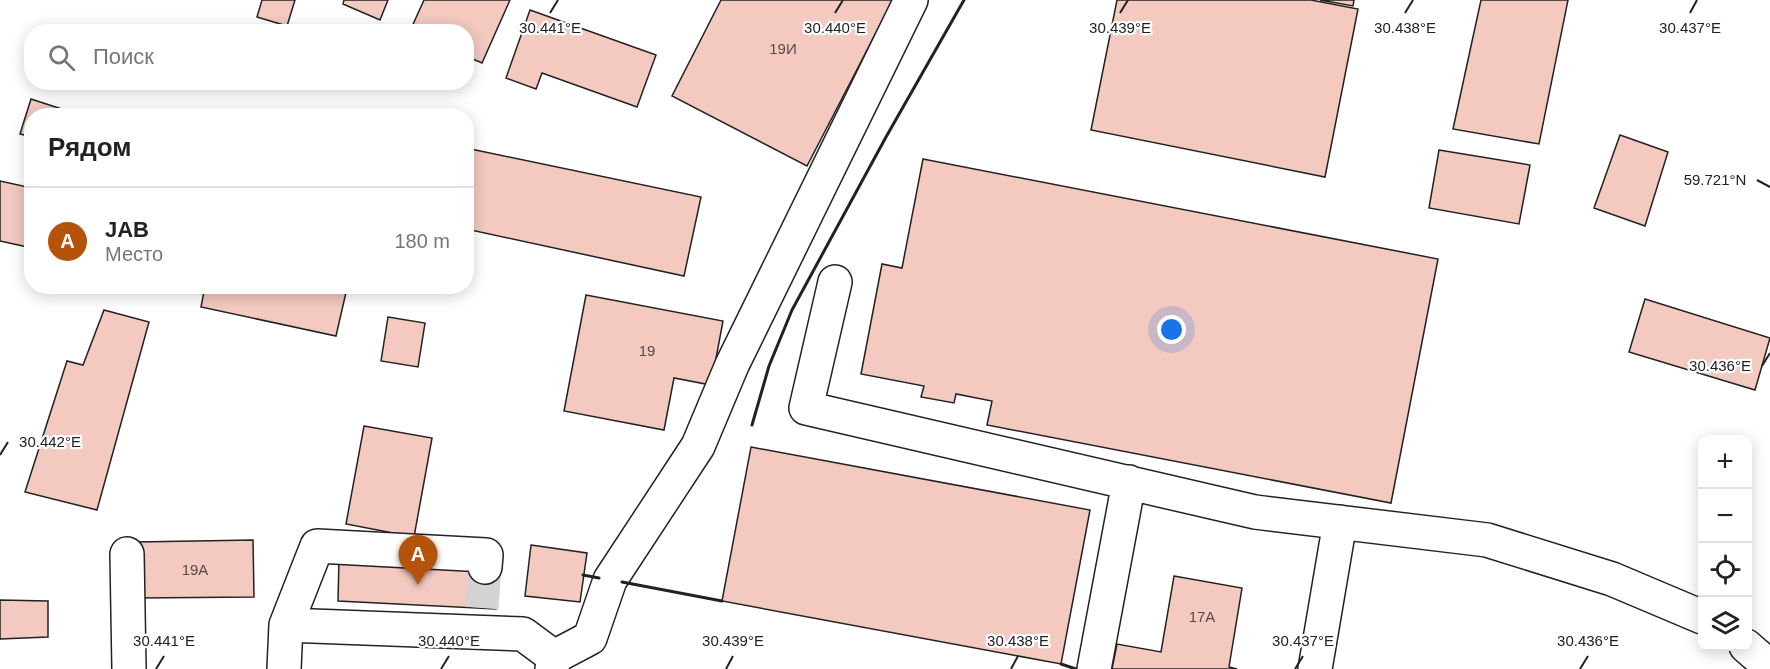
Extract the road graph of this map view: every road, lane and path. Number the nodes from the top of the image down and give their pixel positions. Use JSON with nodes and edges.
{"nodes":[{"id":1,"x":911,"y":0,"type":"edge"},
{"id":2,"x":836,"y":282,"type":"dead end"},
{"id":3,"x":1129,"y":482,"type":"junction"},
{"id":4,"x":1340,"y":522,"type":"junction"},
{"id":5,"x":127,"y":554,"type":"dead end"},
{"id":6,"x":485,"y":567,"type":"dead end"},
{"id":7,"x":1698,"y":615,"type":"edge"},
{"id":8,"x":286,"y":625,"type":"junction"},
{"id":9,"x":1752,"y":651,"type":"edge"},
{"id":10,"x":553,"y":663,"type":"edge"},
{"id":11,"x":1770,"y":667,"type":"edge"},
{"id":12,"x":129,"y":669,"type":"edge"},
{"id":13,"x":284,"y":669,"type":"edge"},
{"id":14,"x":1094,"y":669,"type":"edge"},
{"id":15,"x":1315,"y":669,"type":"edge"}],
"edges":[{"from":1,"to":10,"type":"lane"},
{"from":2,"to":3,"type":"lane"},
{"from":3,"to":4,"type":"lane"},
{"from":3,"to":14,"type":"lane"},
{"from":4,"to":7,"type":"lane"},
{"from":4,"to":15,"type":"lane"},
{"from":5,"to":12,"type":"lane"},
{"from":6,"to":8,"type":"lane"},
{"from":8,"to":10,"type":"lane"},
{"from":8,"to":13,"type":"lane"},
{"from":9,"to":11,"type":"lane"}]}
